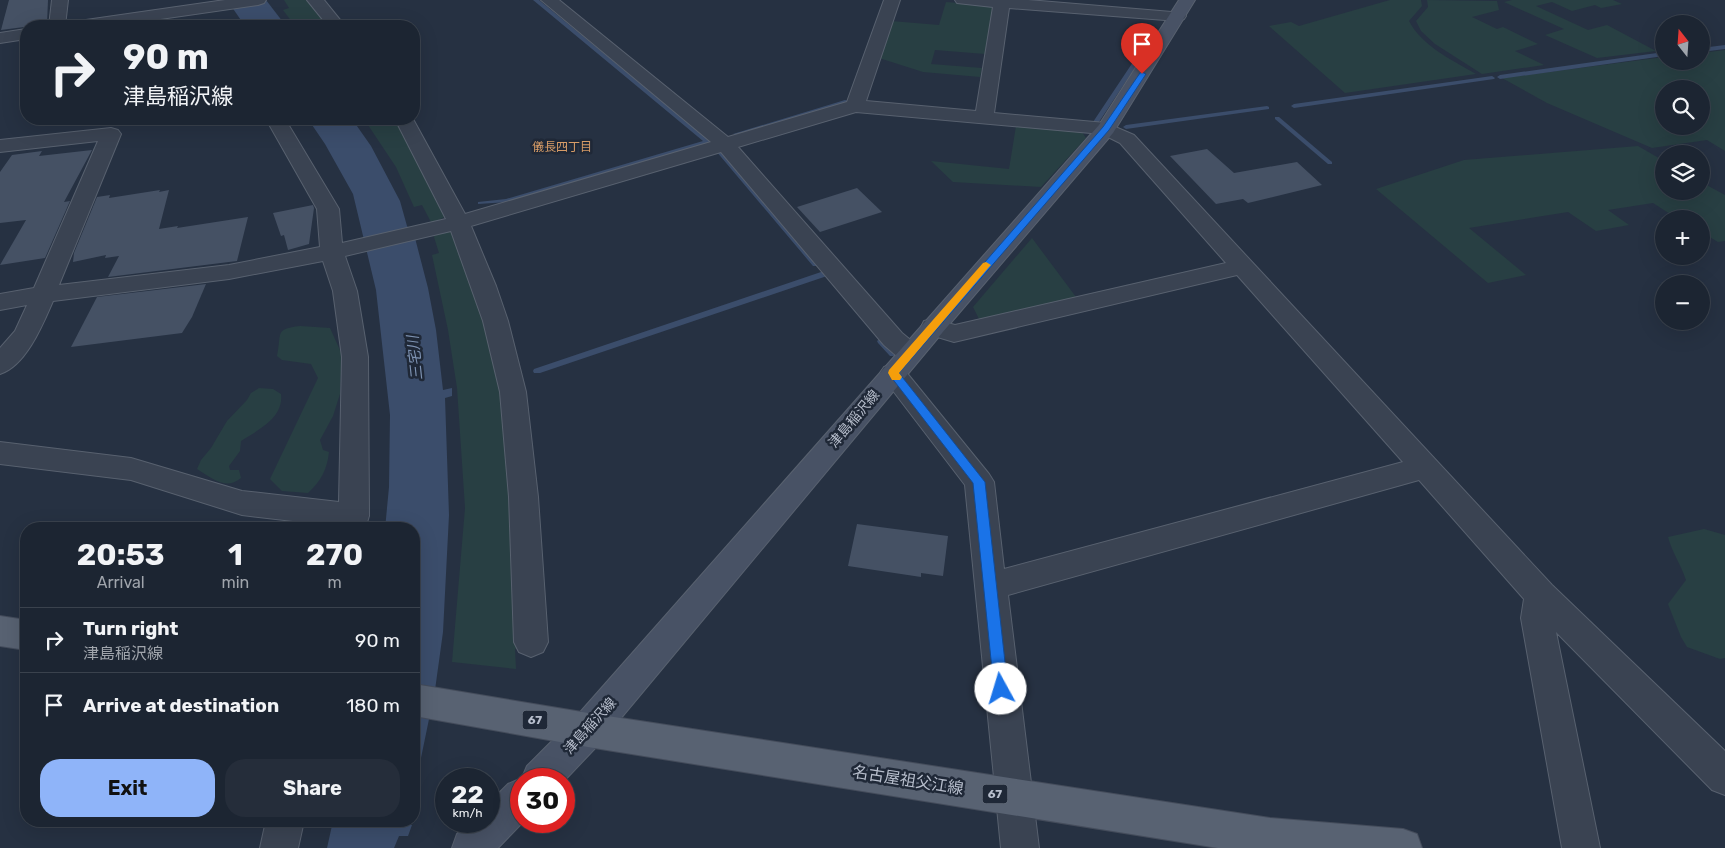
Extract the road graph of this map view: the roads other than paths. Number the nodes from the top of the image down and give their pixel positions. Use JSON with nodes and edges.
{"nodes":[{"id":1,"x":60,"y":0,"type":"edge"},
{"id":2,"x":258,"y":0,"type":"edge"},
{"id":3,"x":315,"y":0,"type":"edge"},
{"id":4,"x":549,"y":0,"type":"edge"},
{"id":5,"x":892,"y":0,"type":"edge"},
{"id":6,"x":963,"y":0,"type":"edge"},
{"id":7,"x":1002,"y":3,"type":"junction"},
{"id":8,"x":1182,"y":8,"type":"edge"},
{"id":9,"x":207,"y":9,"type":"edge"},
{"id":10,"x":58,"y":20,"type":"edge"},
{"id":11,"x":125,"y":20,"type":"edge"},
{"id":12,"x":332,"y":20,"type":"edge"},
{"id":13,"x":20,"y":35,"type":"edge"},
{"id":14,"x":0,"y":38,"type":"edge"},
{"id":15,"x":855,"y":106,"type":"junction"},
{"id":16,"x":984,"y":118,"type":"junction"},
{"id":17,"x":279,"y":125,"type":"edge"},
{"id":18,"x":408,"y":125,"type":"edge"},
{"id":19,"x":1106,"y":129,"type":"junction"},
{"id":20,"x":725,"y":144,"type":"junction"},
{"id":21,"x":0,"y":146,"type":"edge"},
{"id":22,"x":457,"y":223,"type":"junction"},
{"id":23,"x":337,"y":251,"type":"junction"},
{"id":24,"x":1243,"y":266,"type":"junction"},
{"id":25,"x":44,"y":294,"type":"junction"},
{"id":26,"x":0,"y":302,"type":"edge"},
{"id":27,"x":933,"y":327,"type":"junction"},
{"id":28,"x":902,"y":363,"type":"junction"},
{"id":29,"x":0,"y":364,"type":"edge"},
{"id":30,"x":0,"y":453,"type":"edge"},
{"id":31,"x":1425,"y":466,"type":"junction"},
{"id":32,"x":352,"y":522,"type":"edge"},
{"id":33,"x":990,"y":586,"type":"junction"},
{"id":34,"x":1541,"y":595,"type":"junction"},
{"id":35,"x":0,"y":631,"type":"edge"},
{"id":36,"x":20,"y":634,"type":"edge"},
{"id":37,"x":531,"y":642,"type":"dead end"},
{"id":38,"x":420,"y":701,"type":"edge"},
{"id":39,"x":588,"y":730,"type":"junction"},
{"id":40,"x":551,"y":768,"type":"edge"},
{"id":41,"x":1725,"y":777,"type":"edge"},
{"id":42,"x":1013,"y":797,"type":"junction"},
{"id":43,"x":510,"y":809,"type":"edge"},
{"id":44,"x":284,"y":827,"type":"edge"},
{"id":45,"x":280,"y":848,"type":"edge"},
{"id":46,"x":471,"y":848,"type":"edge"},
{"id":47,"x":1020,"y":848,"type":"edge"},
{"id":48,"x":1403,"y":848,"type":"edge"},
{"id":49,"x":1581,"y":848,"type":"edge"}],
"edges":[{"from":1,"to":10,"type":"street"},
{"from":2,"to":9,"type":"street"},
{"from":3,"to":12,"type":"street"},
{"from":4,"to":20,"type":"street"},
{"from":5,"to":15,"type":"street"},
{"from":6,"to":7,"type":"street"},
{"from":7,"to":8,"type":"street"},
{"from":7,"to":16,"type":"street"},
{"from":8,"to":19,"type":"main road","name":"津島稲沢線"},
{"from":9,"to":11,"type":"street"},
{"from":13,"to":14,"type":"street"},
{"from":15,"to":16,"type":"street"},
{"from":15,"to":20,"type":"street"},
{"from":16,"to":19,"type":"street"},
{"from":17,"to":23,"type":"street"},
{"from":18,"to":22,"type":"street"},
{"from":19,"to":24,"type":"street"},
{"from":19,"to":27,"type":"main road","name":"津島稲沢線"},
{"from":20,"to":22,"type":"street"},
{"from":20,"to":28,"type":"street"},
{"from":21,"to":25,"type":"street"},
{"from":22,"to":23,"type":"street"},
{"from":22,"to":37,"type":"street"},
{"from":23,"to":25,"type":"street"},
{"from":23,"to":32,"type":"street"},
{"from":24,"to":27,"type":"street"},
{"from":24,"to":31,"type":"street"},
{"from":25,"to":26,"type":"street"},
{"from":25,"to":29,"type":"street"},
{"from":27,"to":28,"type":"main road","name":"津島稲沢線"},
{"from":28,"to":33,"type":"street"},
{"from":28,"to":39,"type":"main road","name":"津島稲沢線"},
{"from":30,"to":32,"type":"street"},
{"from":31,"to":33,"type":"street"},
{"from":31,"to":34,"type":"street"},
{"from":33,"to":42,"type":"street"},
{"from":34,"to":41,"type":"street"},
{"from":34,"to":49,"type":"street"},
{"from":35,"to":36,"type":"main road"},
{"from":38,"to":39,"type":"main road","name":"名古屋祖父江線","number":"67"},
{"from":39,"to":40,"type":"main road","name":"津島稲沢線"},
{"from":39,"to":42,"type":"main road","name":"名古屋祖父江線","number":"67"},
{"from":42,"to":47,"type":"street"},
{"from":42,"to":48,"type":"main road","name":"名古屋祖父江線","number":"67"},
{"from":43,"to":46,"type":"main road"},
{"from":44,"to":45,"type":"street"}]}
